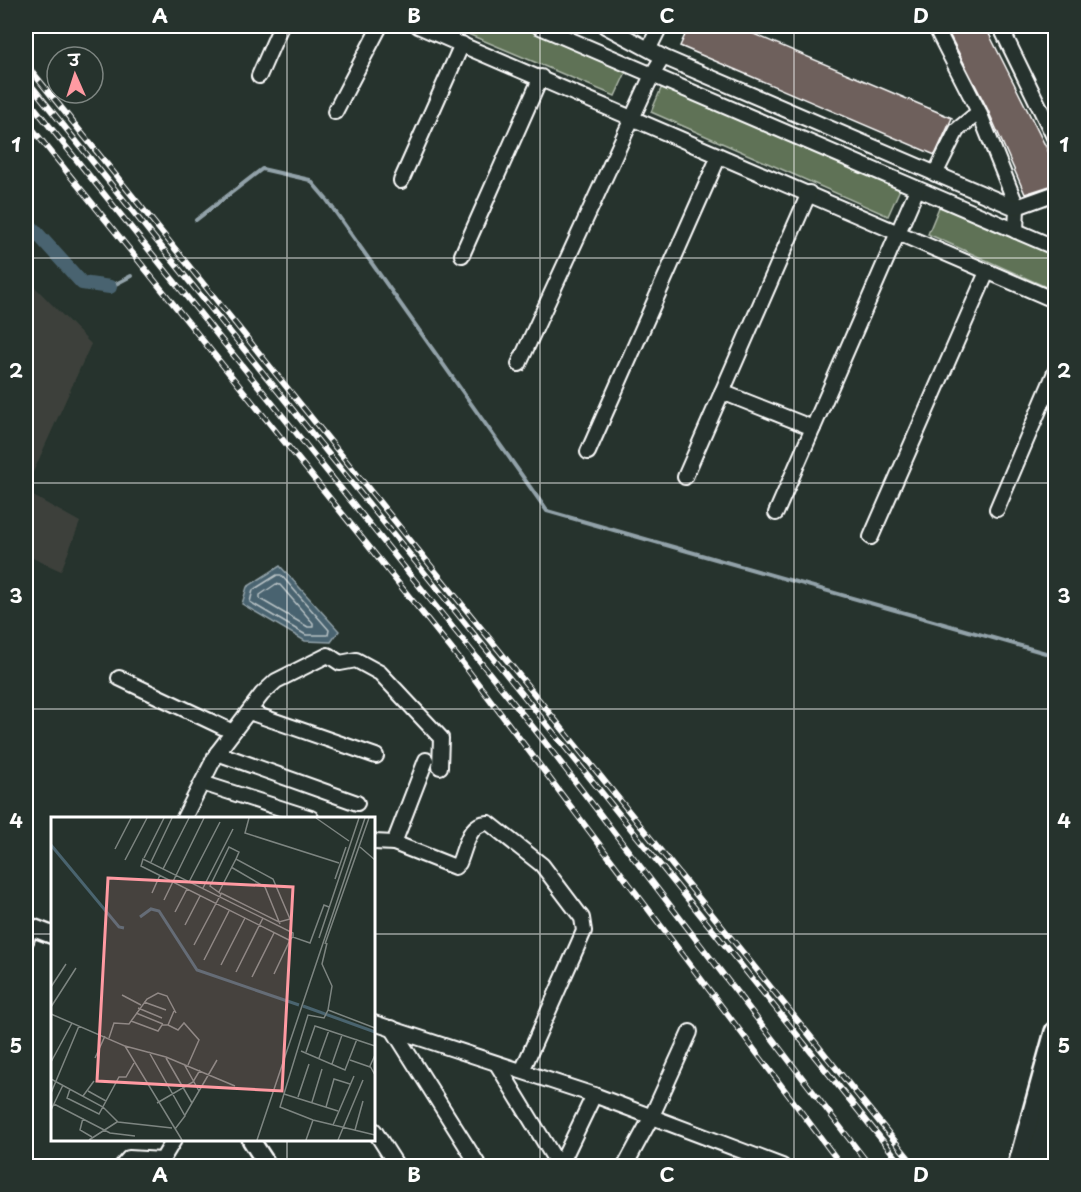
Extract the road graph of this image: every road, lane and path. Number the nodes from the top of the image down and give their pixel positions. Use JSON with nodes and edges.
{"nodes":[{"id":1,"x":281,"y":26,"type":"edge"},
{"id":2,"x":380,"y":26,"type":"edge"},
{"id":3,"x":418,"y":26,"type":"edge"},
{"id":4,"x":538,"y":26,"type":"edge"},
{"id":5,"x":605,"y":26,"type":"edge"},
{"id":6,"x":660,"y":26,"type":"edge"},
{"id":7,"x":935,"y":26,"type":"edge"},
{"id":8,"x":1000,"y":26,"type":"edge"},
{"id":9,"x":559,"y":29,"type":"edge"},
{"id":10,"x":462,"y":44,"type":"junction"},
{"id":11,"x":649,"y":48,"type":"junction"},
{"id":12,"x":663,"y":57,"type":"junction"},
{"id":13,"x":652,"y":75,"type":"junction"},
{"id":14,"x":259,"y":76,"type":"dead end"},
{"id":15,"x":541,"y":77,"type":"junction"},
{"id":16,"x":335,"y":112,"type":"dead end"},
{"id":17,"x":979,"y":112,"type":"junction"},
{"id":18,"x":633,"y":117,"type":"junction"},
{"id":19,"x":1056,"y":141,"type":"edge"},
{"id":20,"x":718,"y":156,"type":"junction"},
{"id":21,"x":935,"y":174,"type":"junction"},
{"id":22,"x":401,"y":181,"type":"dead end"},
{"id":23,"x":917,"y":189,"type":"junction"},
{"id":24,"x":809,"y":193,"type":"junction"},
{"id":25,"x":1056,"y":193,"type":"edge"},
{"id":26,"x":1017,"y":207,"type":"junction"},
{"id":27,"x":1016,"y":231,"type":"junction"},
{"id":28,"x":898,"y":232,"type":"junction"},
{"id":29,"x":1056,"y":248,"type":"edge"},
{"id":30,"x":462,"y":255,"type":"dead end"},
{"id":31,"x":987,"y":272,"type":"junction"},
{"id":32,"x":1056,"y":301,"type":"edge"},
{"id":33,"x":519,"y":364,"type":"dead end"},
{"id":34,"x":1056,"y":370,"type":"edge"},
{"id":35,"x":722,"y":392,"type":"junction"},
{"id":36,"x":813,"y":428,"type":"junction"},
{"id":37,"x":588,"y":452,"type":"dead end"},
{"id":38,"x":685,"y":477,"type":"dead end"},
{"id":39,"x":997,"y":509,"type":"dead end"},
{"id":40,"x":776,"y":513,"type":"dead end"},
{"id":41,"x":871,"y":537,"type":"dead end"},
{"id":42,"x":119,"y":678,"type":"dead end"},
{"id":43,"x":249,"y":711,"type":"junction"},
{"id":44,"x":233,"y":732,"type":"junction"},
{"id":45,"x":217,"y":753,"type":"junction"},
{"id":46,"x":376,"y":756,"type":"dead end"},
{"id":47,"x":426,"y":760,"type":"dead end"},
{"id":48,"x":440,"y":767,"type":"dead end"},
{"id":49,"x":202,"y":783,"type":"junction"},
{"id":50,"x":357,"y":803,"type":"dead end"},
{"id":51,"x":185,"y":817,"type":"edge"},
{"id":52,"x":305,"y":817,"type":"edge"},
{"id":53,"x":375,"y":842,"type":"edge"},
{"id":54,"x":394,"y":843,"type":"junction"},
{"id":55,"x":27,"y":931,"type":"edge"},
{"id":56,"x":51,"y":935,"type":"edge"},
{"id":57,"x":375,"y":1023,"type":"edge"},
{"id":58,"x":392,"y":1028,"type":"junction"},
{"id":59,"x":690,"y":1032,"type":"dead end"},
{"id":60,"x":1056,"y":1032,"type":"edge"},
{"id":61,"x":497,"y":1064,"type":"junction"},
{"id":62,"x":522,"y":1071,"type":"junction"},
{"id":63,"x":594,"y":1095,"type":"junction"},
{"id":64,"x":1056,"y":1096,"type":"edge"},
{"id":65,"x":651,"y":1118,"type":"junction"},
{"id":66,"x":375,"y":1132,"type":"edge"},
{"id":67,"x":173,"y":1141,"type":"edge"},
{"id":68,"x":252,"y":1141,"type":"edge"},
{"id":69,"x":122,"y":1167,"type":"edge"},
{"id":70,"x":268,"y":1167,"type":"edge"},
{"id":71,"x":397,"y":1167,"type":"edge"},
{"id":72,"x":479,"y":1167,"type":"edge"},
{"id":73,"x":560,"y":1167,"type":"edge"},
{"id":74,"x":625,"y":1167,"type":"edge"},
{"id":75,"x":782,"y":1167,"type":"edge"},
{"id":76,"x":1019,"y":1167,"type":"edge"},
{"id":77,"x":1036,"y":1167,"type":"edge"}],
"edges":[{"from":1,"to":14,"type":"street"},
{"from":2,"to":16,"type":"street"},
{"from":3,"to":10,"type":"street"},
{"from":4,"to":9,"type":"street"},
{"from":5,"to":11,"type":"street"},
{"from":6,"to":11,"type":"street"},
{"from":7,"to":17,"type":"street"},
{"from":8,"to":19,"type":"street"},
{"from":9,"to":13,"type":"street"},
{"from":10,"to":15,"type":"street"},
{"from":10,"to":22,"type":"street"},
{"from":11,"to":12,"type":"street"},
{"from":12,"to":13,"type":"street"},
{"from":12,"to":21,"type":"street"},
{"from":13,"to":18,"type":"street"},
{"from":13,"to":23,"type":"street"},
{"from":15,"to":18,"type":"street"},
{"from":15,"to":30,"type":"street"},
{"from":17,"to":21,"type":"street"},
{"from":17,"to":26,"type":"street"},
{"from":18,"to":20,"type":"street"},
{"from":18,"to":33,"type":"street"},
{"from":20,"to":24,"type":"street"},
{"from":20,"to":37,"type":"street"},
{"from":21,"to":26,"type":"street"},
{"from":23,"to":27,"type":"street"},
{"from":23,"to":28,"type":"street"},
{"from":24,"to":28,"type":"street"},
{"from":24,"to":35,"type":"street"},
{"from":25,"to":26,"type":"street"},
{"from":26,"to":27,"type":"street"},
{"from":27,"to":29,"type":"street"},
{"from":28,"to":31,"type":"street"},
{"from":28,"to":36,"type":"street"},
{"from":31,"to":32,"type":"street"},
{"from":31,"to":41,"type":"street"},
{"from":34,"to":39,"type":"street"},
{"from":35,"to":36,"type":"street"},
{"from":35,"to":38,"type":"street"},
{"from":36,"to":40,"type":"street"},
{"from":42,"to":44,"type":"street"},
{"from":43,"to":44,"type":"street"},
{"from":43,"to":46,"type":"street"},
{"from":43,"to":48,"type":"street"},
{"from":44,"to":45,"type":"street"},
{"from":45,"to":49,"type":"street"},
{"from":45,"to":50,"type":"street"},
{"from":47,"to":54,"type":"street"},
{"from":49,"to":51,"type":"street"},
{"from":49,"to":52,"type":"street"},
{"from":53,"to":54,"type":"street"},
{"from":54,"to":62,"type":"street"},
{"from":55,"to":56,"type":"street"},
{"from":57,"to":58,"type":"street"},
{"from":58,"to":61,"type":"street"},
{"from":58,"to":72,"type":"street"},
{"from":59,"to":65,"type":"street"},
{"from":60,"to":76,"type":"highway"},
{"from":61,"to":62,"type":"street"},
{"from":61,"to":73,"type":"street"},
{"from":62,"to":63,"type":"street"},
{"from":63,"to":65,"type":"street"},
{"from":63,"to":73,"type":"street"},
{"from":64,"to":77,"type":"highway"},
{"from":65,"to":74,"type":"street"},
{"from":65,"to":75,"type":"street"},
{"from":66,"to":71,"type":"street"},
{"from":67,"to":69,"type":"street"},
{"from":68,"to":70,"type":"street"}]}
